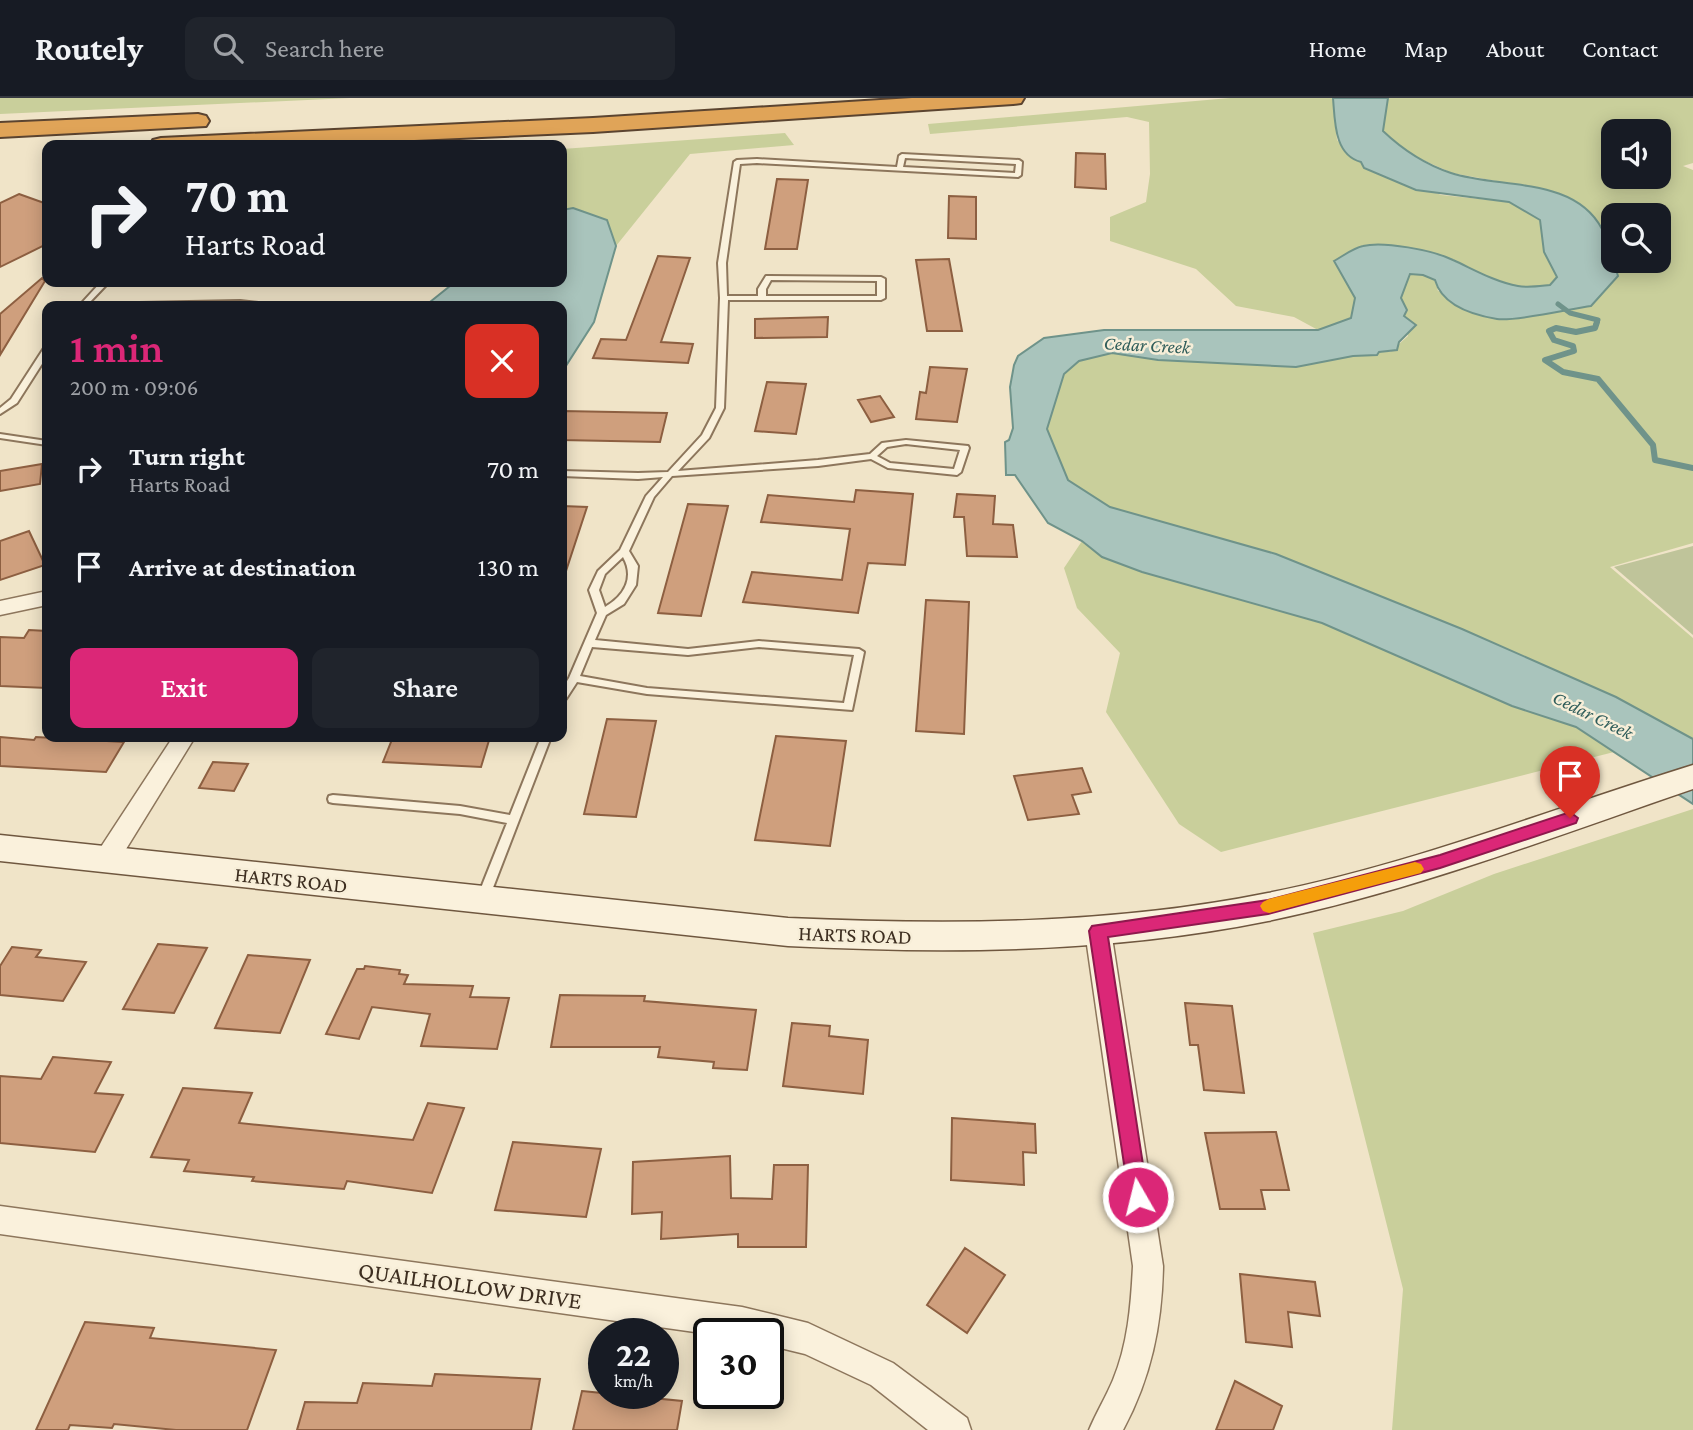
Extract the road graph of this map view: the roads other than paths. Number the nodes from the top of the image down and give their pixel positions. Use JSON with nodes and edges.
{"nodes":[{"id":1,"x":686,"y":98,"type":"edge"},
{"id":2,"x":1013,"y":98,"type":"edge"},
{"id":3,"x":647,"y":100,"type":"dead end"},
{"id":4,"x":221,"y":120,"type":"dead end"},
{"id":5,"x":0,"y":130,"type":"edge"},
{"id":6,"x":269,"y":140,"type":"edge"},
{"id":7,"x":900,"y":169,"type":"junction"},
{"id":8,"x":100,"y":287,"type":"edge"},
{"id":9,"x":724,"y":298,"type":"junction"},
{"id":10,"x":762,"y":298,"type":"junction"},
{"id":11,"x":87,"y":301,"type":"edge"},
{"id":12,"x":42,"y":358,"type":"edge"},
{"id":13,"x":0,"y":412,"type":"edge"},
{"id":14,"x":0,"y":436,"type":"edge"},
{"id":15,"x":42,"y":442,"type":"edge"},
{"id":16,"x":872,"y":456,"type":"junction"},
{"id":17,"x":567,"y":473,"type":"edge"},
{"id":18,"x":670,"y":474,"type":"junction"},
{"id":19,"x":624,"y":551,"type":"junction"},
{"id":20,"x":42,"y":599,"type":"edge"},
{"id":21,"x":0,"y":608,"type":"edge"},
{"id":22,"x":602,"y":613,"type":"junction"},
{"id":23,"x":589,"y":643,"type":"junction"},
{"id":24,"x":574,"y":678,"type":"junction"},
{"id":25,"x":567,"y":688,"type":"edge"},
{"id":26,"x":181,"y":742,"type":"edge"},
{"id":27,"x":544,"y":742,"type":"edge"},
{"id":28,"x":1693,"y":777,"type":"edge"},
{"id":29,"x":333,"y":799,"type":"dead end"},
{"id":30,"x":513,"y":820,"type":"junction"},
{"id":31,"x":0,"y":848,"type":"edge"},
{"id":32,"x":106,"y":860,"type":"junction"},
{"id":33,"x":482,"y":901,"type":"junction"},
{"id":34,"x":1098,"y":931,"type":"junction"},
{"id":35,"x":0,"y":1220,"type":"edge"},
{"id":36,"x":955,"y":1430,"type":"edge"},
{"id":37,"x":1105,"y":1430,"type":"edge"}],
"edges":[{"from":1,"to":3,"type":"highway"},
{"from":2,"to":6,"type":"highway"},
{"from":4,"to":5,"type":"highway"},
{"from":7,"to":7,"type":"lane"},
{"from":7,"to":9,"type":"lane"},
{"from":8,"to":11,"type":"lane"},
{"from":9,"to":10,"type":"lane"},
{"from":9,"to":18,"type":"lane"},
{"from":10,"to":10,"type":"lane"},
{"from":12,"to":13,"type":"lane"},
{"from":14,"to":15,"type":"lane"},
{"from":16,"to":16,"type":"lane"},
{"from":16,"to":18,"type":"lane"},
{"from":17,"to":18,"type":"lane"},
{"from":18,"to":19,"type":"lane"},
{"from":19,"to":22,"type":"lane"},
{"from":19,"to":22,"type":"lane"},
{"from":20,"to":21,"type":"street"},
{"from":22,"to":23,"type":"lane"},
{"from":23,"to":24,"type":"lane"},
{"from":23,"to":24,"type":"lane"},
{"from":24,"to":25,"type":"lane"},
{"from":26,"to":32,"type":"street"},
{"from":27,"to":30,"type":"lane"},
{"from":28,"to":34,"type":"street","name":"HARTS ROAD"},
{"from":29,"to":30,"type":"lane"},
{"from":30,"to":33,"type":"lane"},
{"from":31,"to":32,"type":"street","name":"HARTS ROAD"},
{"from":32,"to":33,"type":"street","name":"HARTS ROAD"},
{"from":33,"to":34,"type":"street","name":"HARTS ROAD"},
{"from":34,"to":37,"type":"street"},
{"from":35,"to":36,"type":"street","name":"QUAILHOLLOW DRIVE"}]}
